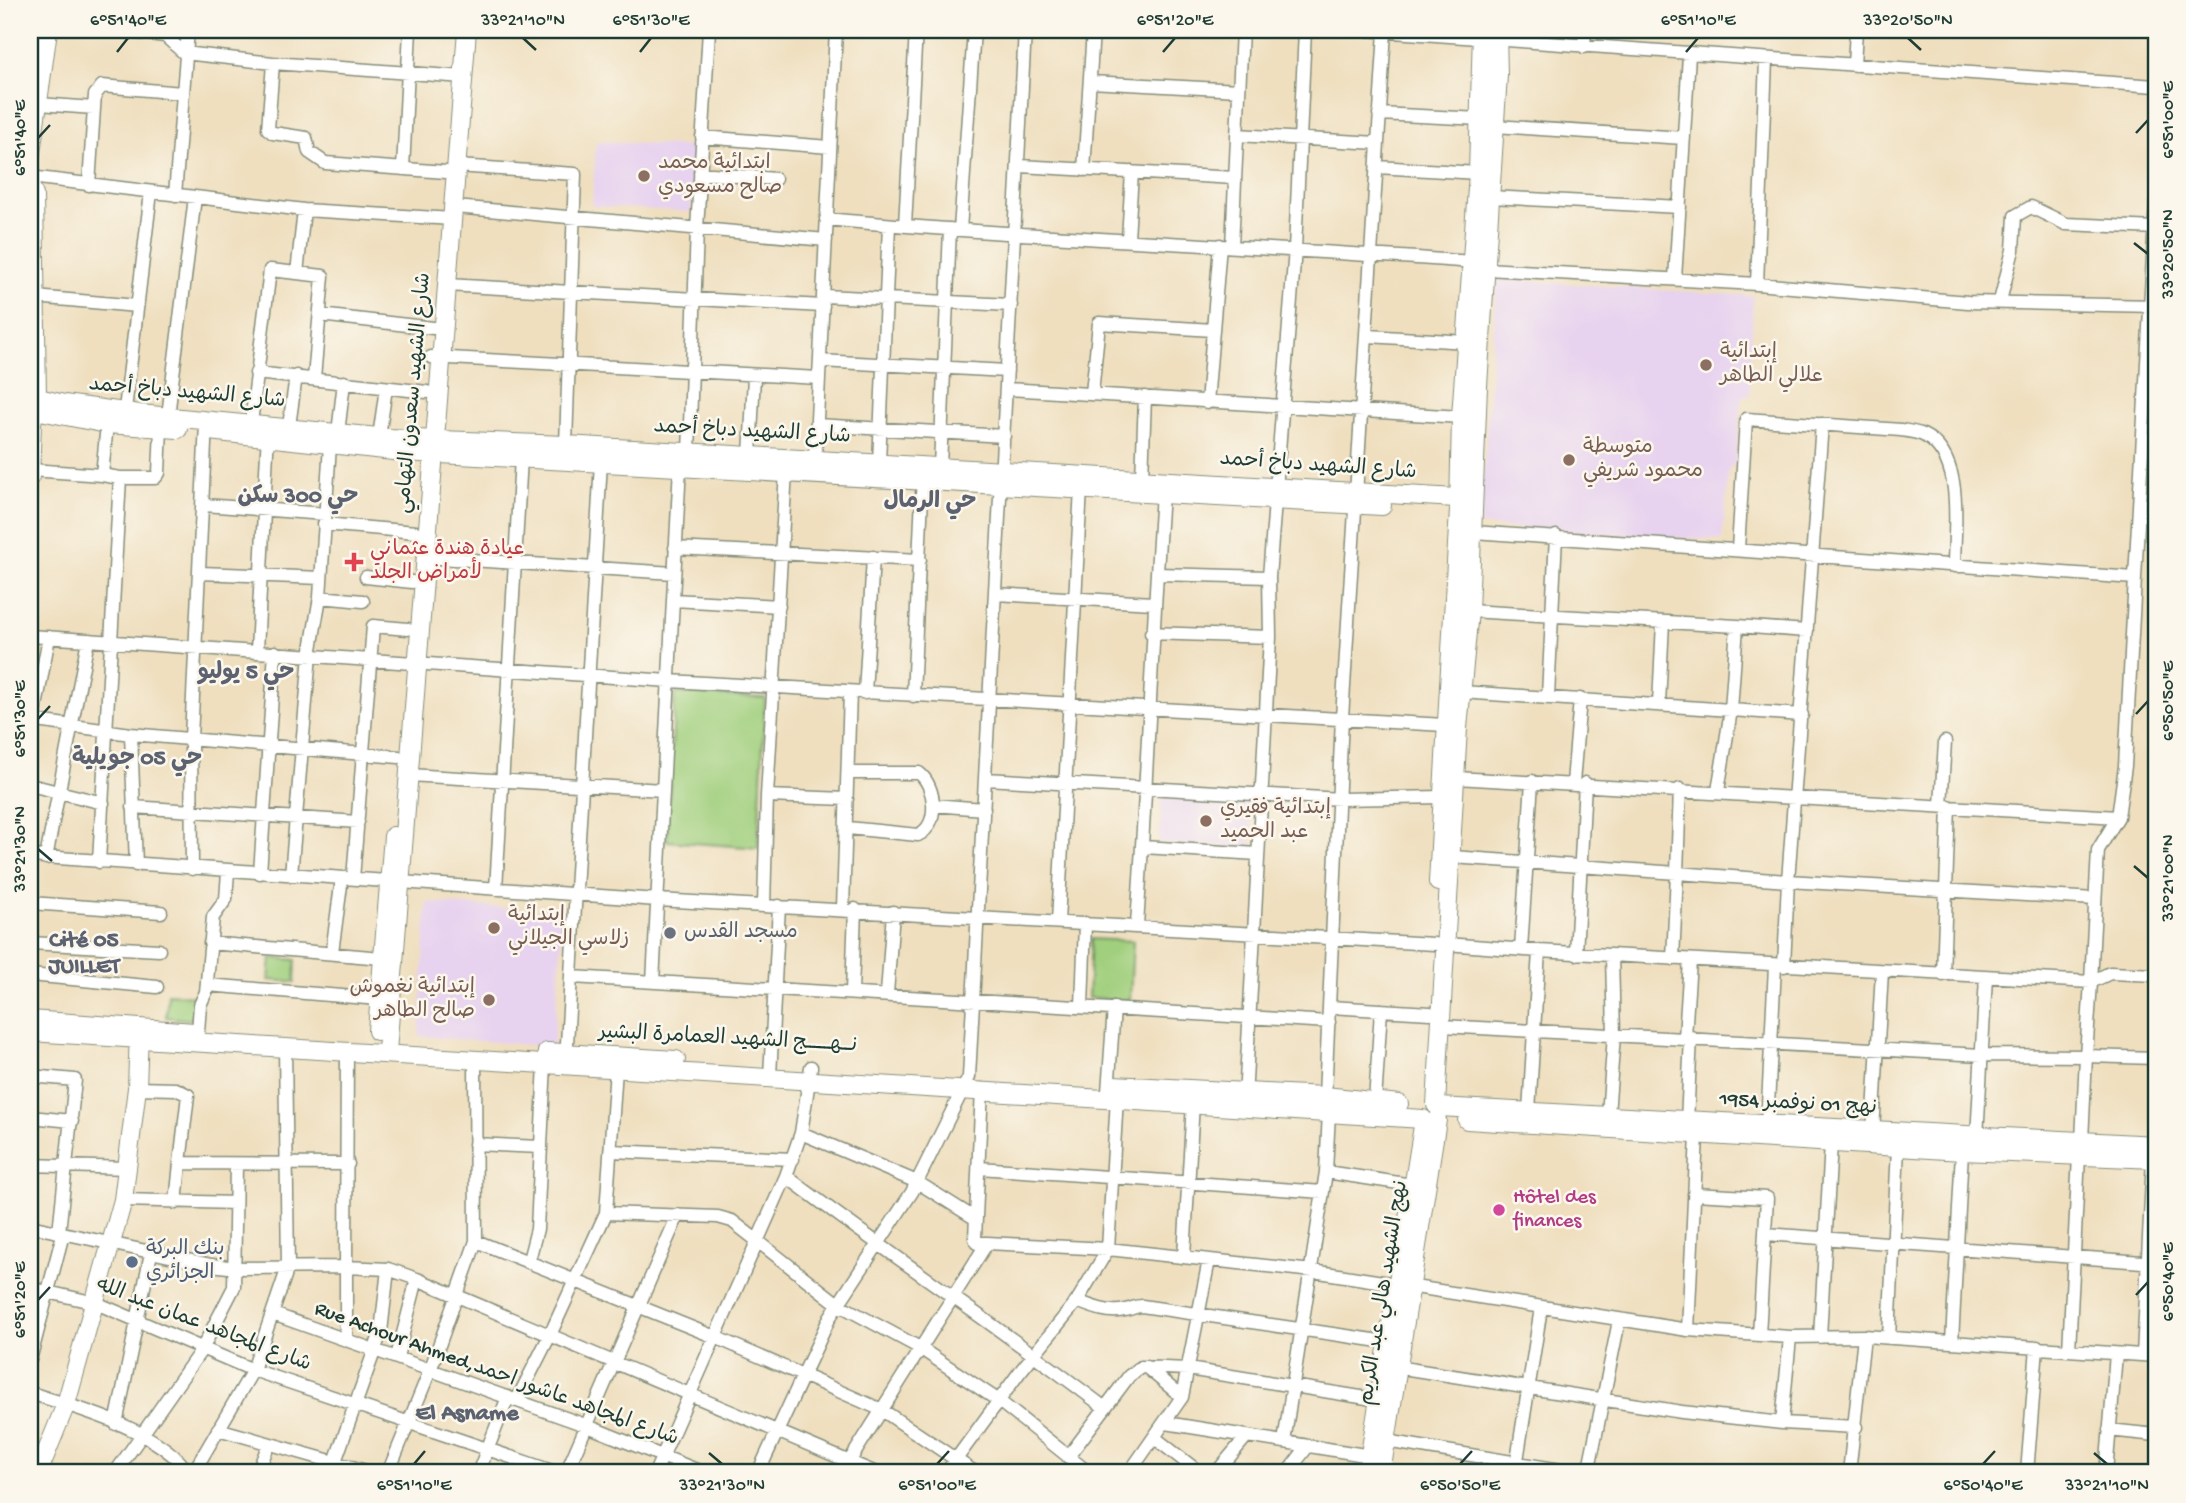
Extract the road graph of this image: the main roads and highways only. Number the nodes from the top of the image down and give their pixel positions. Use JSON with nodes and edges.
{"nodes":[{"id":1,"x":48,"y":30,"type":"edge"},
{"id":2,"x":457,"y":30,"type":"edge"},
{"id":3,"x":467,"y":30,"type":"edge"},
{"id":4,"x":1490,"y":35,"type":"edge"},
{"id":5,"x":36,"y":67,"type":"edge"},
{"id":6,"x":459,"y":76,"type":"junction"},
{"id":7,"x":1487,"y":122,"type":"junction"},
{"id":8,"x":30,"y":160,"type":"edge"},
{"id":9,"x":30,"y":185,"type":"edge"},
{"id":10,"x":450,"y":215,"type":"junction"},
{"id":11,"x":1480,"y":266,"type":"junction"},
{"id":12,"x":436,"y":358,"type":"junction"},
{"id":13,"x":32,"y":409,"type":"edge"},
{"id":14,"x":262,"y":428,"type":"junction"},
{"id":15,"x":334,"y":439,"type":"junction"},
{"id":16,"x":430,"y":446,"type":"junction"},
{"id":17,"x":684,"y":459,"type":"junction"},
{"id":18,"x":31,"y":460,"type":"edge"},
{"id":19,"x":929,"y":471,"type":"junction"},
{"id":20,"x":30,"y":477,"type":"edge"},
{"id":21,"x":1002,"y":478,"type":"junction"},
{"id":22,"x":1278,"y":494,"type":"junction"},
{"id":23,"x":1466,"y":504,"type":"junction"},
{"id":24,"x":410,"y":664,"type":"junction"},
{"id":25,"x":395,"y":882,"type":"junction"},
{"id":26,"x":1440,"y":944,"type":"junction"},
{"id":27,"x":30,"y":1020,"type":"edge"},
{"id":28,"x":30,"y":1032,"type":"edge"},
{"id":29,"x":139,"y":1034,"type":"junction"},
{"id":30,"x":382,"y":1048,"type":"junction"},
{"id":31,"x":566,"y":1059,"type":"junction"},
{"id":32,"x":769,"y":1071,"type":"junction"},
{"id":33,"x":1111,"y":1093,"type":"junction"},
{"id":34,"x":1245,"y":1099,"type":"junction"},
{"id":35,"x":1327,"y":1104,"type":"junction"},
{"id":36,"x":1431,"y":1113,"type":"junction"},
{"id":37,"x":1659,"y":1126,"type":"junction"},
{"id":38,"x":1692,"y":1128,"type":"junction"},
{"id":39,"x":2080,"y":1149,"type":"junction"},
{"id":40,"x":2155,"y":1154,"type":"edge"},
{"id":41,"x":1403,"y":1287,"type":"junction"},
{"id":42,"x":1369,"y":1465,"type":"edge"},
{"id":43,"x":38,"y":1473,"type":"edge"},
{"id":44,"x":1381,"y":1473,"type":"edge"}],
"edges":[{"from":1,"to":5,"type":"main road"},
{"from":2,"to":6,"type":"main road","name":"شارع الشهيد سعدون التهامي"},
{"from":3,"to":6,"type":"main road","name":"شارع الشهيد سعدون التهامي"},
{"from":4,"to":7,"type":"main road"},
{"from":5,"to":8,"type":"main road"},
{"from":6,"to":10,"type":"main road","name":"شارع الشهيد سعدون التهامي"},
{"from":7,"to":11,"type":"main road"},
{"from":7,"to":11,"type":"main road"},
{"from":9,"to":13,"type":"main road"},
{"from":10,"to":12,"type":"main road","name":"شارع الشهيد سعدون التهامي"},
{"from":10,"to":12,"type":"main road","name":"شارع الشهيد سعدون التهامي"},
{"from":11,"to":23,"type":"main road"},
{"from":11,"to":23,"type":"main road"},
{"from":12,"to":16,"type":"main road","name":"شارع الشهيد سعدون التهامي"},
{"from":12,"to":16,"type":"main road","name":"شارع الشهيد سعدون التهامي"},
{"from":13,"to":14,"type":"main road","name":"شارع الشهيد دباخ أحمد"},
{"from":13,"to":18,"type":"main road"},
{"from":14,"to":15,"type":"main road","name":"شارع الشهيد دباخ أحمد"},
{"from":14,"to":15,"type":"main road","name":"شارع الشهيد دباخ أحمد"},
{"from":15,"to":16,"type":"main road","name":"شارع الشهيد دباخ أحمد"},
{"from":15,"to":16,"type":"main road","name":"شارع الشهيد دباخ أحمد"},
{"from":16,"to":17,"type":"main road","name":"شارع الشهيد دباخ أحمد"},
{"from":16,"to":17,"type":"main road","name":"شارع الشهيد دباخ أحمد"},
{"from":16,"to":24,"type":"main road","name":"شارع الشهيد سعدون التهامي"},
{"from":16,"to":24,"type":"main road","name":"شارع الشهيد سعدون التهامي"},
{"from":17,"to":19,"type":"main road","name":"شارع الشهيد دباخ أحمد"},
{"from":17,"to":19,"type":"main road","name":"شارع الشهيد دباخ أحمد"},
{"from":18,"to":20,"type":"main road"},
{"from":19,"to":21,"type":"main road","name":"شارع الشهيد دباخ أحمد"},
{"from":21,"to":22,"type":"main road","name":"شارع الشهيد دباخ أحمد"},
{"from":21,"to":22,"type":"main road","name":"شارع الشهيد دباخ أحمد"},
{"from":22,"to":23,"type":"main road","name":"شارع الشهيد دباخ أحمد"},
{"from":23,"to":26,"type":"main road"},
{"from":23,"to":26,"type":"main road"},
{"from":24,"to":25,"type":"main road","name":"شارع الشهيد سعدون التهامي"},
{"from":24,"to":25,"type":"main road","name":"شارع الشهيد سعدون التهامي"},
{"from":25,"to":30,"type":"main road","name":"شارع الشهيد سعدون التهامي"},
{"from":25,"to":30,"type":"main road","name":"شارع الشهيد سعدون التهامي"},
{"from":26,"to":36,"type":"main road"},
{"from":27,"to":29,"type":"main road","name":"نــهـــــج الشهيد العمامرة البشير"},
{"from":28,"to":29,"type":"main road","name":"نــهـــــج الشهيد العمامرة البشير"},
{"from":29,"to":30,"type":"main road","name":"نــهـــــج الشهيد العمامرة البشير"},
{"from":29,"to":30,"type":"main road","name":"نــهـــــج الشهيد العمامرة البشير"},
{"from":29,"to":43,"type":"main road"},
{"from":30,"to":31,"type":"main road","name":"نــهـــــج الشهيد العمامرة البشير"},
{"from":30,"to":31,"type":"main road","name":"نــهـــــج الشهيد العمامرة البشير"},
{"from":31,"to":32,"type":"main road","name":"نــهـــــج الشهيد العمامرة البشير"},
{"from":31,"to":32,"type":"main road","name":"نــهـــــج الشهيد العمامرة البشير"},
{"from":32,"to":33,"type":"main road","name":"نــهـــــج الشهيد العمامرة البشير"},
{"from":33,"to":34,"type":"main road","name":"نــهـــــج الشهيد العمامرة البشير"},
{"from":33,"to":34,"type":"main road"},
{"from":34,"to":35,"type":"main road","name":"نــهـــــج الشهيد العمامرة البشير"},
{"from":35,"to":36,"type":"main road"},
{"from":35,"to":36,"type":"main road","name":"نــهـــــج الشهيد العمامرة البشير"},
{"from":36,"to":37,"type":"main road","name":"نهج 01 نوفمبر 1954"},
{"from":36,"to":37,"type":"main road","name":"نهج 01 نوفمبر 1954"},
{"from":36,"to":41,"type":"main road","name":"نهج الشهيد هالي عبد الكريم"},
{"from":36,"to":41,"type":"main road"},
{"from":37,"to":38,"type":"main road","name":"نهج 01 نوفمبر 1954"},
{"from":38,"to":39,"type":"main road","name":"نهج 01 نوفمبر 1954"},
{"from":38,"to":39,"type":"main road","name":"نهج 01 نوفمبر 1954"},
{"from":39,"to":40,"type":"main road","name":"نهج 01 نوفمبر 1954"},
{"from":41,"to":42,"type":"main road"},
{"from":41,"to":44,"type":"main road","name":"نهج الشهيد هالي عبد الكريم"}]}
